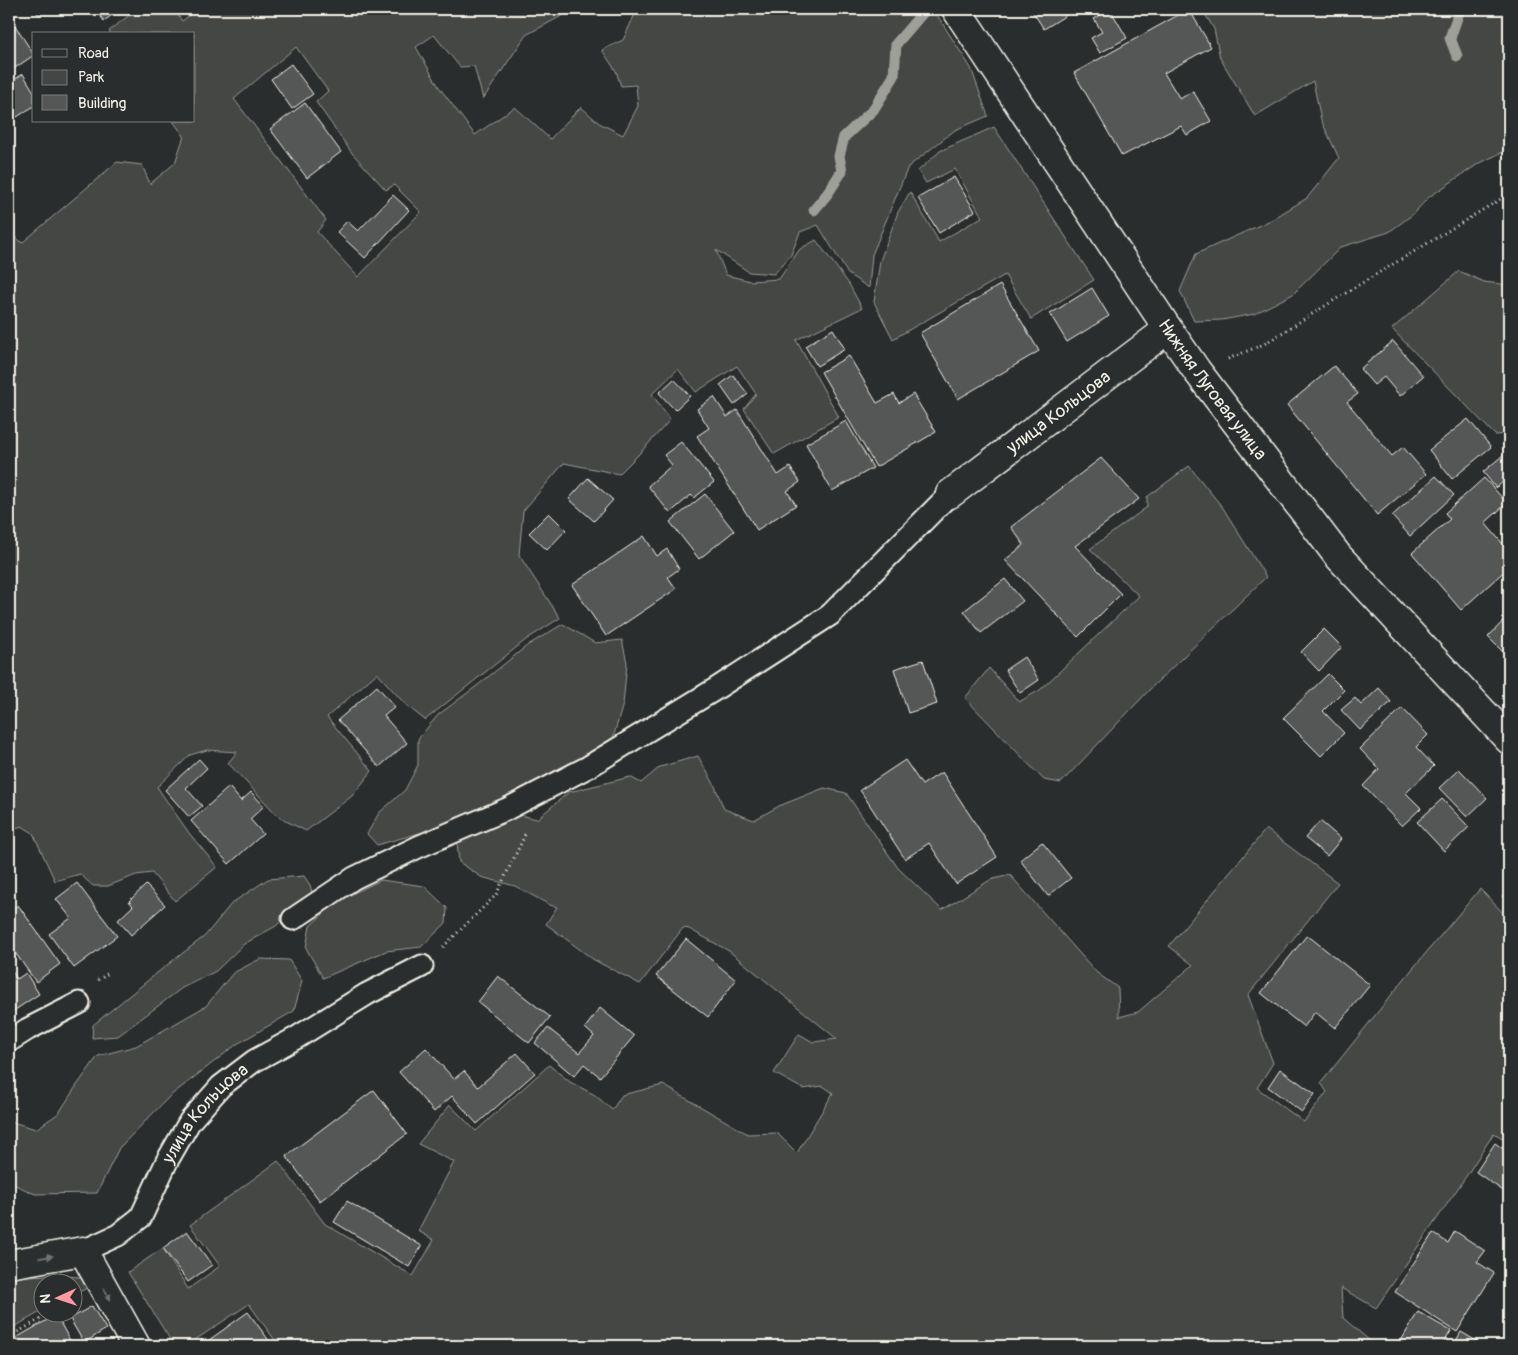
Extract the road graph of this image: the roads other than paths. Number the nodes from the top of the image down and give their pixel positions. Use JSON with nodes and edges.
{"nodes":[{"id":1,"x":956,"y":9,"type":"edge"},
{"id":2,"x":1168,"y":330,"type":"junction"},
{"id":3,"x":950,"y":494,"type":"joint"},
{"id":4,"x":1509,"y":740,"type":"edge"},
{"id":5,"x":293,"y":919,"type":"dead end"},
{"id":6,"x":422,"y":966,"type":"road end"},
{"id":7,"x":79,"y":1003,"type":"dead end"},
{"id":8,"x":9,"y":1041,"type":"edge"},
{"id":9,"x":83,"y":1251,"type":"junction"},
{"id":10,"x":9,"y":1264,"type":"edge"},
{"id":11,"x":136,"y":1346,"type":"edge"}],
"edges":[{"from":1,"to":2,"type":"street","name":"Нижняя Луговая улица"},
{"from":2,"to":3,"type":"street","name":"улица Кольцова"},
{"from":2,"to":4,"type":"street","name":"Нижняя Луговая улица"},
{"from":3,"to":5,"type":"lane"},
{"from":6,"to":9,"type":"lane","name":"улица Кольцова"},
{"from":7,"to":8,"type":"lane"},
{"from":10,"to":9,"type":"street","name":"улица Кольцова","one_way":true},
{"from":9,"to":11,"type":"street","one_way":true}]}
